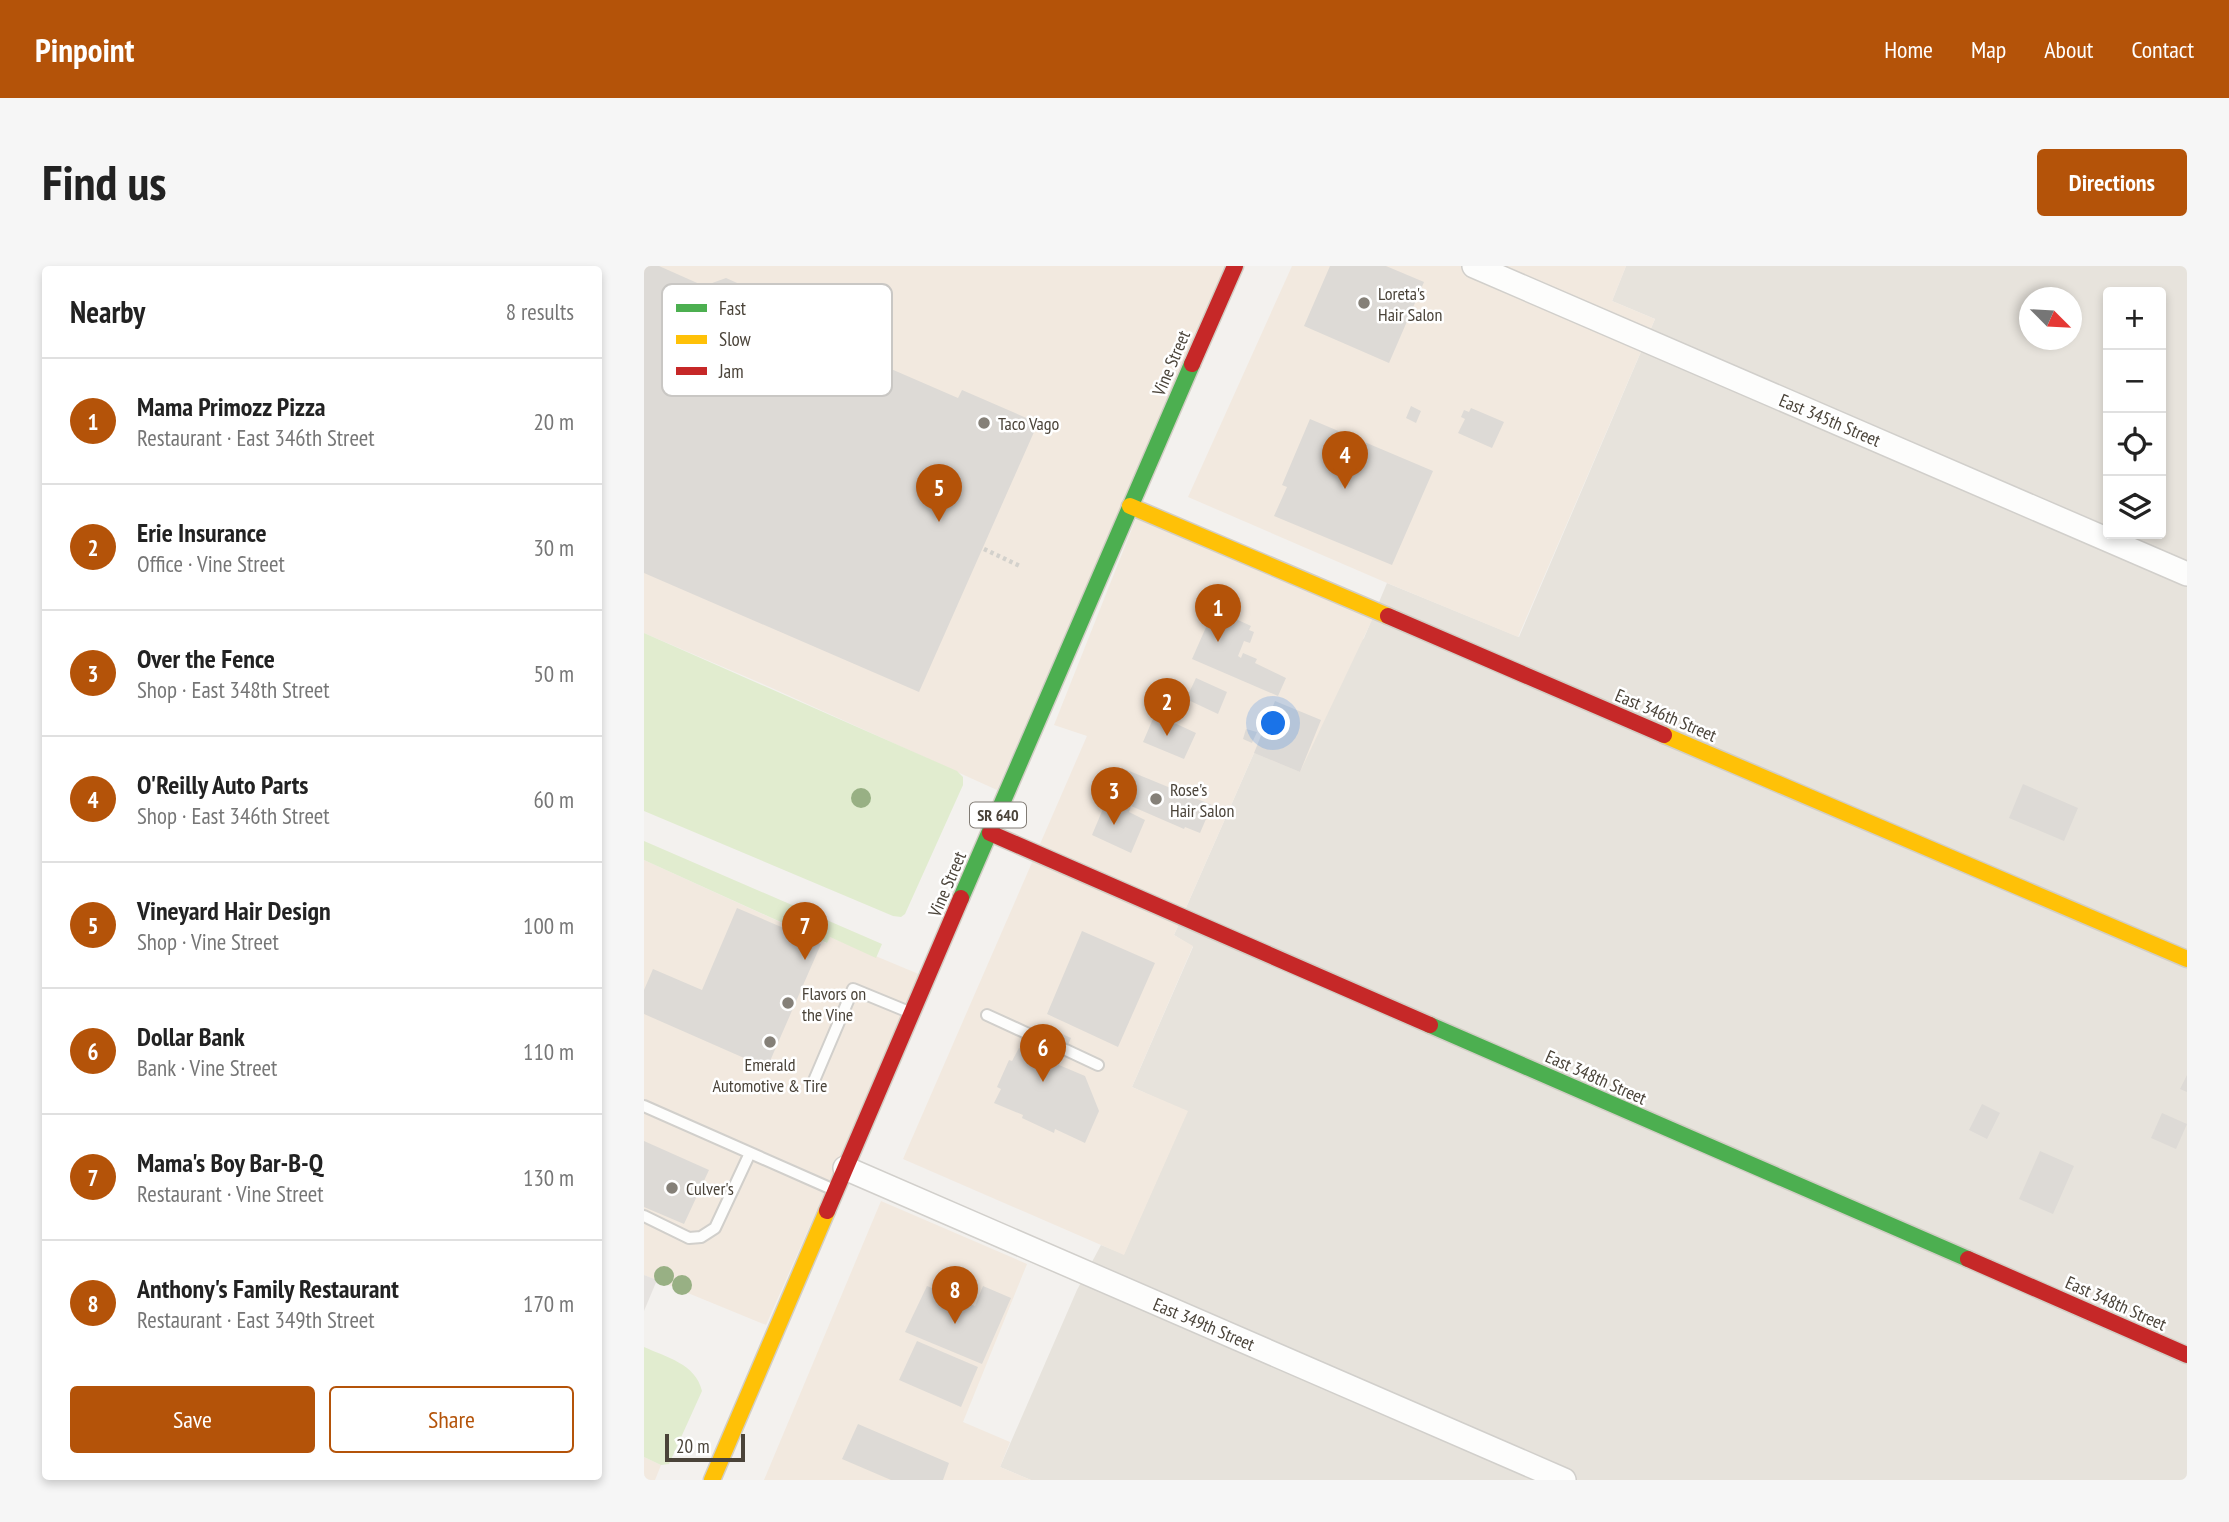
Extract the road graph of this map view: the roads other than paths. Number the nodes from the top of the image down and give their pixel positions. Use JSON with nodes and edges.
{"nodes":[{"id":1,"x":1235,"y":266,"type":"edge"},
{"id":2,"x":1474,"y":266,"type":"edge"},
{"id":3,"x":1130,"y":506,"type":"junction"},
{"id":4,"x":2187,"y":574,"type":"edge"},
{"id":5,"x":990,"y":833,"type":"junction"},
{"id":6,"x":2187,"y":959,"type":"edge"},
{"id":7,"x":911,"y":1014,"type":"junction"},
{"id":8,"x":987,"y":1015,"type":"dead end"},
{"id":9,"x":1035,"y":1037,"type":"dead end"},
{"id":10,"x":1066,"y":1050,"type":"dead end"},
{"id":11,"x":1098,"y":1065,"type":"dead end"},
{"id":12,"x":813,"y":1083,"type":"dead end"},
{"id":13,"x":644,"y":1106,"type":"edge"},
{"id":14,"x":750,"y":1153,"type":"junction"},
{"id":15,"x":845,"y":1168,"type":"junction"},
{"id":16,"x":835,"y":1190,"type":"junction"},
{"id":17,"x":644,"y":1216,"type":"edge"},
{"id":18,"x":2187,"y":1355,"type":"edge"},
{"id":19,"x":712,"y":1480,"type":"edge"},
{"id":20,"x":1564,"y":1480,"type":"edge"}],
"edges":[{"from":1,"to":3,"type":"street","name":"Vine Street","number":"SR 640"},
{"from":2,"to":4,"type":"street","name":"East 345th Street"},
{"from":3,"to":5,"type":"street","name":"Vine Street","number":"SR 640"},
{"from":3,"to":6,"type":"street","name":"East 346th Street"},
{"from":5,"to":7,"type":"street","name":"Vine Street","number":"SR 640"},
{"from":5,"to":18,"type":"street","name":"East 348th Street"},
{"from":7,"to":12,"type":"lane"},
{"from":7,"to":15,"type":"street","name":"Vine Street","number":"SR 640"},
{"from":8,"to":9,"type":"lane"},
{"from":10,"to":11,"type":"lane"},
{"from":13,"to":14,"type":"lane"},
{"from":14,"to":16,"type":"lane"},
{"from":14,"to":17,"type":"lane"},
{"from":15,"to":16,"type":"street","name":"Vine Street","number":"SR 640"},
{"from":15,"to":20,"type":"street","name":"East 349th Street"},
{"from":16,"to":19,"type":"street","name":"Vine Street","number":"SR 640"}]}
